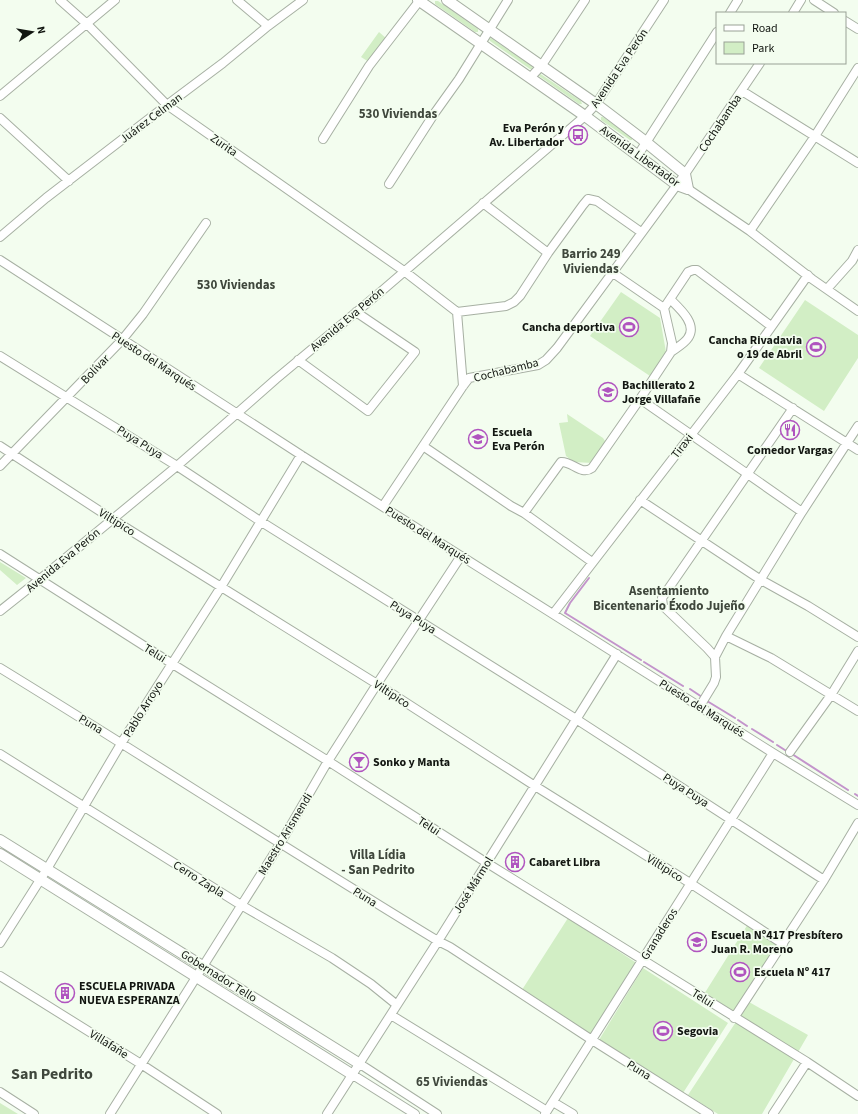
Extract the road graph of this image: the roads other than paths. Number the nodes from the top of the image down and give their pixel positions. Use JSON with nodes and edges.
{"nodes":[{"id":1,"x":60,"y":0,"type":"edge"},
{"id":2,"x":115,"y":0,"type":"edge"},
{"id":3,"x":237,"y":0,"type":"edge"},
{"id":4,"x":303,"y":0,"type":"edge"},
{"id":5,"x":419,"y":0,"type":"edge"},
{"id":6,"x":447,"y":0,"type":"edge"},
{"id":7,"x":508,"y":0,"type":"edge"},
{"id":8,"x":585,"y":0,"type":"edge"},
{"id":9,"x":664,"y":0,"type":"edge"},
{"id":10,"x":738,"y":0,"type":"edge"},
{"id":11,"x":801,"y":0,"type":"edge"},
{"id":12,"x":814,"y":0,"type":"edge"},
{"id":13,"x":731,"y":12,"type":"edge"},
{"id":14,"x":794,"y":12,"type":"edge"},
{"id":15,"x":832,"y":12,"type":"edge"},
{"id":16,"x":846,"y":22,"type":"edge"},
{"id":17,"x":87,"y":24,"type":"junction"},
{"id":18,"x":268,"y":26,"type":"junction"},
{"id":19,"x":489,"y":29,"type":"junction"},
{"id":20,"x":858,"y":29,"type":"edge"},
{"id":21,"x":716,"y":34,"type":"edge"},
{"id":22,"x":480,"y":44,"type":"junction"},
{"id":23,"x":759,"y":64,"type":"edge"},
{"id":24,"x":542,"y":65,"type":"junction"},
{"id":25,"x":858,"y":68,"type":"edge"},
{"id":26,"x":530,"y":78,"type":"junction"},
{"id":27,"x":742,"y":91,"type":"junction"},
{"id":28,"x":0,"y":96,"type":"edge"},
{"id":29,"x":596,"y":104,"type":"junction"},
{"id":30,"x":167,"y":105,"type":"junction"},
{"id":31,"x":585,"y":116,"type":"junction"},
{"id":32,"x":0,"y":118,"type":"edge"},
{"id":33,"x":814,"y":136,"type":"junction"},
{"id":34,"x":323,"y":139,"type":"dead end"},
{"id":35,"x":646,"y":142,"type":"junction"},
{"id":36,"x":638,"y":155,"type":"junction"},
{"id":37,"x":858,"y":163,"type":"edge"},
{"id":38,"x":685,"y":174,"type":"junction"},
{"id":39,"x":69,"y":181,"type":"junction"},
{"id":40,"x":389,"y":184,"type":"dead end"},
{"id":41,"x":677,"y":185,"type":"junction"},
{"id":42,"x":688,"y":188,"type":"junction"},
{"id":43,"x":483,"y":203,"type":"junction"},
{"id":44,"x":206,"y":223,"type":"dead end"},
{"id":45,"x":750,"y":231,"type":"junction"},
{"id":46,"x":641,"y":232,"type":"junction"},
{"id":47,"x":0,"y":237,"type":"edge"},
{"id":48,"x":858,"y":250,"type":"edge"},
{"id":49,"x":548,"y":253,"type":"junction"},
{"id":50,"x":0,"y":260,"type":"edge"},
{"id":51,"x":855,"y":262,"type":"edge"},
{"id":52,"x":404,"y":272,"type":"junction"},
{"id":53,"x":613,"y":273,"type":"junction"},
{"id":54,"x":808,"y":275,"type":"junction"},
{"id":55,"x":827,"y":289,"type":"junction"},
{"id":56,"x":670,"y":299,"type":"junction"},
{"id":57,"x":664,"y":308,"type":"junction"},
{"id":58,"x":858,"y":311,"type":"edge"},
{"id":59,"x":356,"y":312,"type":"junction"},
{"id":60,"x":457,"y":312,"type":"junction"},
{"id":61,"x":771,"y":326,"type":"junction"},
{"id":62,"x":122,"y":340,"type":"junction"},
{"id":63,"x":671,"y":352,"type":"junction"},
{"id":64,"x":0,"y":356,"type":"edge"},
{"id":65,"x":298,"y":360,"type":"junction"},
{"id":66,"x":738,"y":374,"type":"junction"},
{"id":67,"x":463,"y":386,"type":"junction"},
{"id":68,"x":67,"y":397,"type":"junction"},
{"id":69,"x":640,"y":399,"type":"junction"},
{"id":70,"x":793,"y":408,"type":"junction"},
{"id":71,"x":236,"y":414,"type":"junction"},
{"id":72,"x":858,"y":426,"type":"edge"},
{"id":73,"x":690,"y":436,"type":"junction"},
{"id":74,"x":848,"y":442,"type":"junction"},
{"id":75,"x":0,"y":446,"type":"edge"},
{"id":76,"x":422,"y":446,"type":"junction"},
{"id":77,"x":858,"y":450,"type":"edge"},
{"id":78,"x":11,"y":453,"type":"junction"},
{"id":79,"x":301,"y":455,"type":"junction"},
{"id":80,"x":0,"y":466,"type":"edge"},
{"id":81,"x":177,"y":466,"type":"junction"},
{"id":82,"x":748,"y":474,"type":"junction"},
{"id":83,"x":640,"y":500,"type":"junction"},
{"id":84,"x":383,"y":506,"type":"junction"},
{"id":85,"x":802,"y":512,"type":"junction"},
{"id":86,"x":524,"y":513,"type":"junction"},
{"id":87,"x":112,"y":519,"type":"junction"},
{"id":88,"x":260,"y":521,"type":"junction"},
{"id":89,"x":702,"y":541,"type":"junction"},
{"id":90,"x":0,"y":554,"type":"edge"},
{"id":91,"x":461,"y":556,"type":"junction"},
{"id":92,"x":592,"y":562,"type":"junction"},
{"id":93,"x":39,"y":580,"type":"junction"},
{"id":94,"x":761,"y":580,"type":"junction"},
{"id":95,"x":221,"y":587,"type":"junction"},
{"id":96,"x":0,"y":611,"type":"edge"},
{"id":97,"x":553,"y":614,"type":"junction"},
{"id":98,"x":419,"y":620,"type":"junction"},
{"id":99,"x":726,"y":636,"type":"junction"},
{"id":100,"x":858,"y":637,"type":"edge"},
{"id":101,"x":858,"y":651,"type":"edge"},
{"id":102,"x":617,"y":654,"type":"junction"},
{"id":103,"x":714,"y":658,"type":"junction"},
{"id":104,"x":171,"y":663,"type":"junction"},
{"id":105,"x":0,"y":668,"type":"edge"},
{"id":106,"x":377,"y":684,"type":"junction"},
{"id":107,"x":831,"y":695,"type":"junction"},
{"id":108,"x":700,"y":706,"type":"junction"},
{"id":109,"x":858,"y":711,"type":"edge"},
{"id":110,"x":576,"y":719,"type":"junction"},
{"id":111,"x":122,"y":742,"type":"junction"},
{"id":112,"x":790,"y":752,"type":"dead end"},
{"id":113,"x":773,"y":753,"type":"junction"},
{"id":114,"x":0,"y":754,"type":"edge"},
{"id":115,"x":328,"y":761,"type":"junction"},
{"id":116,"x":535,"y":786,"type":"junction"},
{"id":117,"x":858,"y":805,"type":"edge"},
{"id":118,"x":83,"y":807,"type":"junction"},
{"id":119,"x":731,"y":819,"type":"junction"},
{"id":120,"x":858,"y":823,"type":"edge"},
{"id":121,"x":0,"y":840,"type":"edge"},
{"id":122,"x":280,"y":844,"type":"junction"},
{"id":123,"x":0,"y":854,"type":"edge"},
{"id":124,"x":487,"y":863,"type":"junction"},
{"id":125,"x":47,"y":869,"type":"junction"},
{"id":126,"x":40,"y":879,"type":"junction"},
{"id":127,"x":824,"y":880,"type":"junction"},
{"id":128,"x":690,"y":884,"type":"junction"},
{"id":129,"x":241,"y":905,"type":"junction"},
{"id":130,"x":438,"y":941,"type":"junction"},
{"id":131,"x":0,"y":943,"type":"edge"},
{"id":132,"x":783,"y":944,"type":"junction"},
{"id":133,"x":643,"y":960,"type":"junction"},
{"id":134,"x":203,"y":966,"type":"junction"},
{"id":135,"x":0,"y":976,"type":"edge"},
{"id":136,"x":196,"y":976,"type":"junction"},
{"id":137,"x":397,"y":1005,"type":"junction"},
{"id":138,"x":391,"y":1015,"type":"junction"},
{"id":139,"x":734,"y":1018,"type":"junction"},
{"id":140,"x":592,"y":1040,"type":"junction"},
{"id":141,"x":806,"y":1062,"type":"junction"},
{"id":142,"x":141,"y":1064,"type":"junction"},
{"id":143,"x":360,"y":1064,"type":"junction"},
{"id":144,"x":352,"y":1075,"type":"junction"},
{"id":145,"x":0,"y":1092,"type":"edge"},
{"id":146,"x":858,"y":1096,"type":"edge"},
{"id":147,"x":553,"y":1102,"type":"junction"},
{"id":148,"x":546,"y":1113,"type":"edge"},
{"id":149,"x":34,"y":1114,"type":"edge"},
{"id":150,"x":110,"y":1114,"type":"edge"},
{"id":151,"x":217,"y":1114,"type":"edge"},
{"id":152,"x":327,"y":1114,"type":"edge"},
{"id":153,"x":414,"y":1114,"type":"edge"},
{"id":154,"x":437,"y":1114,"type":"edge"},
{"id":155,"x":573,"y":1114,"type":"edge"},
{"id":156,"x":709,"y":1114,"type":"edge"},
{"id":157,"x":773,"y":1114,"type":"edge"}],
"edges":[{"from":1,"to":17,"type":"street","name":"Zurita"},
{"from":2,"to":17,"type":"street"},
{"from":3,"to":18,"type":"street"},
{"from":4,"to":18,"type":"street","name":"Juárez Celman"},
{"from":5,"to":22,"type":"street","name":"Avenida Libertador"},
{"from":5,"to":34,"type":"street"},
{"from":6,"to":19,"type":"street","name":"Avenida Libertador"},
{"from":7,"to":19,"type":"street"},
{"from":8,"to":24,"type":"street"},
{"from":9,"to":29,"type":"street","name":"Avenida Eva Perón"},
{"from":10,"to":13,"type":"street"},
{"from":11,"to":14,"type":"street"},
{"from":12,"to":15,"type":"street"},
{"from":16,"to":20,"type":"street"},
{"from":17,"to":28,"type":"street"},
{"from":17,"to":30,"type":"street","name":"Zurita"},
{"from":18,"to":30,"type":"street","name":"Juárez Celman"},
{"from":19,"to":22,"type":"street"},
{"from":19,"to":24,"type":"street","name":"Avenida Libertador"},
{"from":21,"to":35,"type":"street"},
{"from":22,"to":26,"type":"street","name":"Avenida Libertador"},
{"from":22,"to":40,"type":"street"},
{"from":23,"to":27,"type":"street","name":"Cochabamba"},
{"from":24,"to":26,"type":"street"},
{"from":24,"to":29,"type":"street","name":"Avenida Libertador"},
{"from":25,"to":33,"type":"street"},
{"from":26,"to":31,"type":"street","name":"Avenida Libertador"},
{"from":27,"to":33,"type":"street"},
{"from":27,"to":38,"type":"street","name":"Cochabamba"},
{"from":29,"to":31,"type":"street","name":"Avenida Eva Perón"},
{"from":29,"to":35,"type":"street","name":"Avenida Libertador"},
{"from":30,"to":39,"type":"street","name":"Juárez Celman"},
{"from":30,"to":52,"type":"street","name":"Zurita"},
{"from":31,"to":36,"type":"street","name":"Avenida Libertador"},
{"from":31,"to":43,"type":"street","name":"Avenida Eva Perón"},
{"from":32,"to":39,"type":"street"},
{"from":33,"to":37,"type":"street"},
{"from":33,"to":45,"type":"street"},
{"from":35,"to":36,"type":"street"},
{"from":35,"to":38,"type":"street","name":"Avenida Libertador"},
{"from":36,"to":41,"type":"street","name":"Avenida Libertador"},
{"from":38,"to":41,"type":"street","name":"Cochabamba"},
{"from":38,"to":42,"type":"street","name":"Avenida Libertador"},
{"from":39,"to":47,"type":"street","name":"Juárez Celman"},
{"from":41,"to":42,"type":"street","name":"Avenida Libertador"},
{"from":41,"to":46,"type":"street","name":"Cochabamba"},
{"from":42,"to":45,"type":"street"},
{"from":43,"to":49,"type":"street"},
{"from":43,"to":52,"type":"street","name":"Avenida Eva Perón"},
{"from":44,"to":62,"type":"street","name":"Bolívar"},
{"from":45,"to":54,"type":"street"},
{"from":46,"to":49,"type":"street"},
{"from":46,"to":53,"type":"street","name":"Cochabamba"},
{"from":48,"to":51,"type":"street"},
{"from":49,"to":60,"type":"street"},
{"from":50,"to":62,"type":"street","name":"Puesto del Marqués"},
{"from":51,"to":55,"type":"street"},
{"from":52,"to":59,"type":"street","name":"Avenida Eva Perón"},
{"from":52,"to":60,"type":"street","name":"Zurita"},
{"from":53,"to":57,"type":"street"},
{"from":53,"to":67,"type":"street","name":"Cochabamba"},
{"from":54,"to":55,"type":"street"},
{"from":54,"to":61,"type":"street","name":"Tiraxi"},
{"from":55,"to":58,"type":"street"},
{"from":56,"to":57,"type":"street"},
{"from":56,"to":61,"type":"street"},
{"from":56,"to":63,"type":"street"},
{"from":57,"to":63,"type":"street"},
{"from":59,"to":65,"type":"street","name":"Avenida Eva Perón"},
{"from":59,"to":65,"type":"street"},
{"from":60,"to":67,"type":"street"},
{"from":61,"to":66,"type":"street","name":"Tiraxi"},
{"from":62,"to":68,"type":"street","name":"Bolívar"},
{"from":62,"to":71,"type":"street","name":"Puesto del Marqués"},
{"from":63,"to":69,"type":"street"},
{"from":64,"to":68,"type":"street","name":"Puya Puya"},
{"from":65,"to":71,"type":"street","name":"Avenida Eva Perón"},
{"from":66,"to":70,"type":"street"},
{"from":66,"to":73,"type":"street","name":"Tiraxi"},
{"from":67,"to":76,"type":"street","name":"Cochabamba"},
{"from":68,"to":78,"type":"street","name":"Bolívar"},
{"from":68,"to":81,"type":"street","name":"Puya Puya"},
{"from":69,"to":73,"type":"street"},
{"from":69,"to":86,"type":"street"},
{"from":70,"to":74,"type":"street"},
{"from":70,"to":82,"type":"street"},
{"from":71,"to":79,"type":"street","name":"Puesto del Marqués"},
{"from":71,"to":81,"type":"street","name":"Avenida Eva Perón"},
{"from":72,"to":74,"type":"street"},
{"from":73,"to":82,"type":"street"},
{"from":73,"to":83,"type":"street","name":"Tiraxi"},
{"from":74,"to":77,"type":"street"},
{"from":74,"to":85,"type":"street"},
{"from":75,"to":78,"type":"street","name":"Viltipico"},
{"from":76,"to":84,"type":"street","name":"Cochabamba"},
{"from":76,"to":86,"type":"street"},
{"from":78,"to":80,"type":"street","name":"Bolívar"},
{"from":78,"to":87,"type":"street","name":"Viltipico"},
{"from":79,"to":84,"type":"street","name":"Puesto del Marqués"},
{"from":79,"to":88,"type":"street","name":"Pablo Arroyo"},
{"from":81,"to":87,"type":"street","name":"Avenida Eva Perón"},
{"from":81,"to":88,"type":"street","name":"Puya Puya"},
{"from":82,"to":85,"type":"street"},
{"from":82,"to":89,"type":"street"},
{"from":83,"to":89,"type":"street"},
{"from":83,"to":92,"type":"street","name":"Tiraxi"},
{"from":84,"to":91,"type":"street","name":"Puesto del Marqués"},
{"from":85,"to":94,"type":"street"},
{"from":86,"to":92,"type":"street"},
{"from":87,"to":93,"type":"street","name":"Avenida Eva Perón"},
{"from":87,"to":95,"type":"street","name":"Viltipico"},
{"from":88,"to":95,"type":"street","name":"Pablo Arroyo"},
{"from":88,"to":98,"type":"street","name":"Puya Puya"},
{"from":89,"to":94,"type":"street"},
{"from":89,"to":103,"type":"street"},
{"from":90,"to":93,"type":"street","name":"Telui"},
{"from":91,"to":97,"type":"street","name":"Puesto del Marqués"},
{"from":91,"to":98,"type":"street","name":"Maestro Arismendi"},
{"from":92,"to":97,"type":"street","name":"Tiraxi"},
{"from":93,"to":96,"type":"street","name":"Avenida Eva Perón"},
{"from":93,"to":104,"type":"street","name":"Telui"},
{"from":94,"to":99,"type":"street"},
{"from":94,"to":100,"type":"street"},
{"from":95,"to":104,"type":"street","name":"Pablo Arroyo"},
{"from":95,"to":106,"type":"street","name":"Viltipico"},
{"from":97,"to":102,"type":"street","name":"Puesto del Marqués"},
{"from":98,"to":106,"type":"street","name":"Maestro Arismendi"},
{"from":98,"to":110,"type":"street","name":"Puya Puya"},
{"from":99,"to":103,"type":"street"},
{"from":99,"to":107,"type":"street"},
{"from":101,"to":107,"type":"street"},
{"from":102,"to":108,"type":"street","name":"Puesto del Marqués"},
{"from":102,"to":110,"type":"street","name":"José Mármol"},
{"from":103,"to":108,"type":"street"},
{"from":104,"to":111,"type":"street","name":"Pablo Arroyo"},
{"from":104,"to":115,"type":"street","name":"Telui"},
{"from":105,"to":111,"type":"street","name":"Puna"},
{"from":106,"to":115,"type":"street","name":"Maestro Arismendi"},
{"from":106,"to":116,"type":"street","name":"Viltipico"},
{"from":107,"to":109,"type":"street"},
{"from":107,"to":112,"type":"street"},
{"from":108,"to":113,"type":"street","name":"Puesto del Marqués"},
{"from":110,"to":116,"type":"street","name":"José Mármol"},
{"from":110,"to":119,"type":"street","name":"Puya Puya"},
{"from":111,"to":118,"type":"street","name":"Pablo Arroyo"},
{"from":111,"to":122,"type":"street","name":"Puna"},
{"from":113,"to":117,"type":"street","name":"Puesto del Marqués"},
{"from":113,"to":119,"type":"street","name":"Granaderos"},
{"from":114,"to":118,"type":"street","name":"Cerro Zapla"},
{"from":115,"to":122,"type":"street","name":"Maestro Arismendi"},
{"from":115,"to":124,"type":"street","name":"Telui"},
{"from":116,"to":124,"type":"street","name":"José Mármol"},
{"from":116,"to":128,"type":"street","name":"Viltipico"},
{"from":118,"to":125,"type":"street","name":"Pablo Arroyo"},
{"from":118,"to":129,"type":"street","name":"Cerro Zapla"},
{"from":119,"to":127,"type":"street","name":"Puya Puya"},
{"from":119,"to":128,"type":"street","name":"Granaderos"},
{"from":120,"to":127,"type":"street"},
{"from":121,"to":125,"type":"street","name":"Gobernador Tello"},
{"from":122,"to":129,"type":"street","name":"Maestro Arismendi"},
{"from":122,"to":130,"type":"street","name":"Puna"},
{"from":123,"to":126,"type":"street","name":"Gobernador Tello"},
{"from":124,"to":130,"type":"street","name":"José Mármol"},
{"from":124,"to":133,"type":"street","name":"Telui"},
{"from":125,"to":126,"type":"street","name":"Pablo Arroyo"},
{"from":125,"to":134,"type":"street","name":"Gobernador Tello"},
{"from":126,"to":131,"type":"street","name":"Pablo Arroyo"},
{"from":126,"to":136,"type":"street","name":"Gobernador Tello"},
{"from":127,"to":132,"type":"street"},
{"from":128,"to":132,"type":"street","name":"Viltipico"},
{"from":128,"to":133,"type":"street","name":"Granaderos"},
{"from":129,"to":134,"type":"street","name":"Maestro Arismendi"},
{"from":129,"to":137,"type":"street","name":"Cerro Zapla"},
{"from":130,"to":137,"type":"street","name":"José Mármol"},
{"from":130,"to":140,"type":"street","name":"Puna"},
{"from":132,"to":139,"type":"street"},
{"from":133,"to":139,"type":"street","name":"Telui"},
{"from":133,"to":140,"type":"street","name":"Granaderos"},
{"from":134,"to":136,"type":"street","name":"Maestro Arismendi"},
{"from":134,"to":143,"type":"street","name":"Gobernador Tello"},
{"from":135,"to":142,"type":"street","name":"Villafañe"},
{"from":136,"to":142,"type":"street","name":"Maestro Arismendi"},
{"from":136,"to":144,"type":"street","name":"Gobernador Tello"},
{"from":137,"to":138,"type":"street","name":"José Mármol"},
{"from":138,"to":143,"type":"street","name":"José Mármol"},
{"from":138,"to":148,"type":"street"},
{"from":139,"to":141,"type":"street","name":"Telui"},
{"from":140,"to":147,"type":"street","name":"Granaderos"},
{"from":140,"to":156,"type":"street","name":"Puna"},
{"from":141,"to":146,"type":"street","name":"Telui"},
{"from":141,"to":157,"type":"street"},
{"from":142,"to":150,"type":"street","name":"Maestro Arismendi"},
{"from":142,"to":151,"type":"street","name":"Villafañe"},
{"from":143,"to":144,"type":"street","name":"José Mármol"},
{"from":143,"to":154,"type":"street","name":"Gobernador Tello"},
{"from":144,"to":152,"type":"street","name":"José Mármol"},
{"from":144,"to":153,"type":"street","name":"Gobernador Tello"},
{"from":145,"to":149,"type":"street"},
{"from":147,"to":148,"type":"street","name":"Granaderos"},
{"from":147,"to":155,"type":"street"}]}
